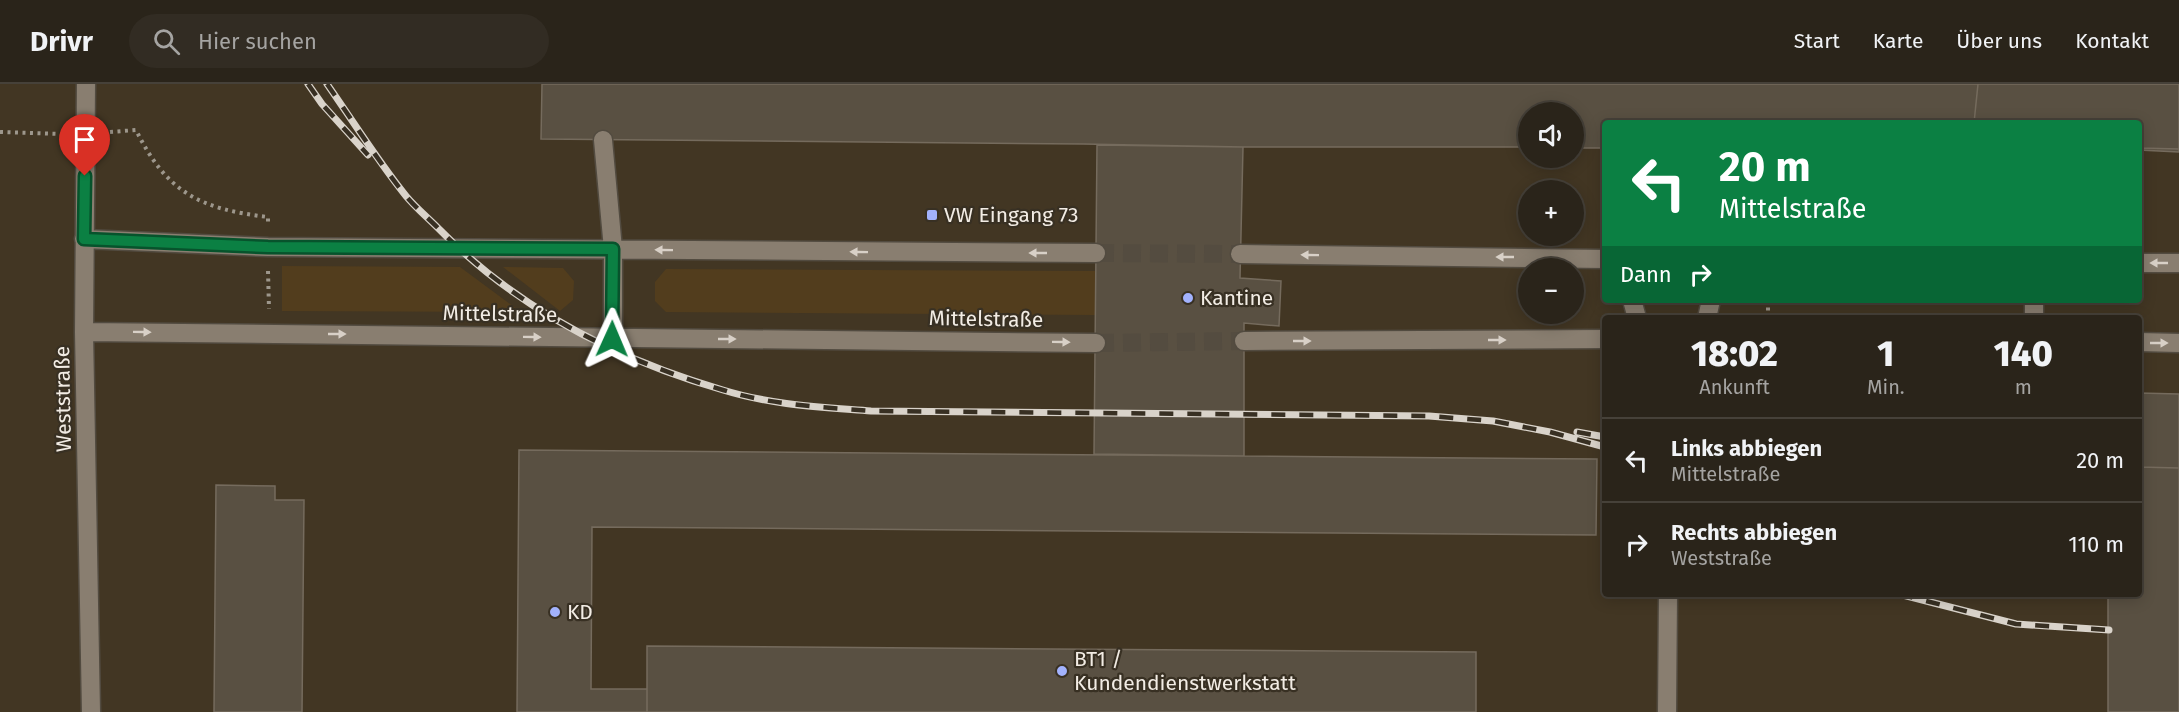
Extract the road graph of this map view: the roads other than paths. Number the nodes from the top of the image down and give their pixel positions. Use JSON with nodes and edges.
{"nodes":[{"id":1,"x":86,"y":84,"type":"edge"},
{"id":2,"x":603,"y":140,"type":"dead end"},
{"id":3,"x":84,"y":239,"type":"junction"},
{"id":4,"x":613,"y":249,"type":"junction"},
{"id":5,"x":1096,"y":253,"type":"tunnel mouth"},
{"id":6,"x":1240,"y":254,"type":"tunnel mouth"},
{"id":7,"x":1602,"y":259,"type":"edge"},
{"id":8,"x":2142,"y":263,"type":"edge"},
{"id":9,"x":2179,"y":263,"type":"edge"},
{"id":10,"x":84,"y":332,"type":"junction"},
{"id":11,"x":612,"y":339,"type":"junction"},
{"id":12,"x":1602,"y":339,"type":"edge"},
{"id":13,"x":1244,"y":341,"type":"tunnel mouth"},
{"id":14,"x":1096,"y":342,"type":"tunnel mouth"},
{"id":15,"x":2142,"y":342,"type":"edge"},
{"id":16,"x":2179,"y":343,"type":"edge"},
{"id":17,"x":1668,"y":597,"type":"edge"},
{"id":18,"x":91,"y":712,"type":"edge"},
{"id":19,"x":1667,"y":712,"type":"edge"}],
"edges":[{"from":1,"to":3,"type":"street","name":"Weststraße"},
{"from":2,"to":4,"type":"street"},
{"from":3,"to":4,"type":"street"},
{"from":3,"to":10,"type":"street","name":"Weststraße"},
{"from":5,"to":4,"type":"street","one_way":true},
{"from":4,"to":11,"type":"street"},
{"from":7,"to":6,"type":"street","one_way":true},
{"from":9,"to":8,"type":"street","one_way":true},
{"from":10,"to":11,"type":"street","name":"Mittelstraße","one_way":true},
{"from":10,"to":18,"type":"street","name":"Weststraße"},
{"from":11,"to":14,"type":"street","name":"Mittelstraße","one_way":true},
{"from":13,"to":12,"type":"street","one_way":true},
{"from":15,"to":16,"type":"street","one_way":true},
{"from":17,"to":19,"type":"street"}]}
